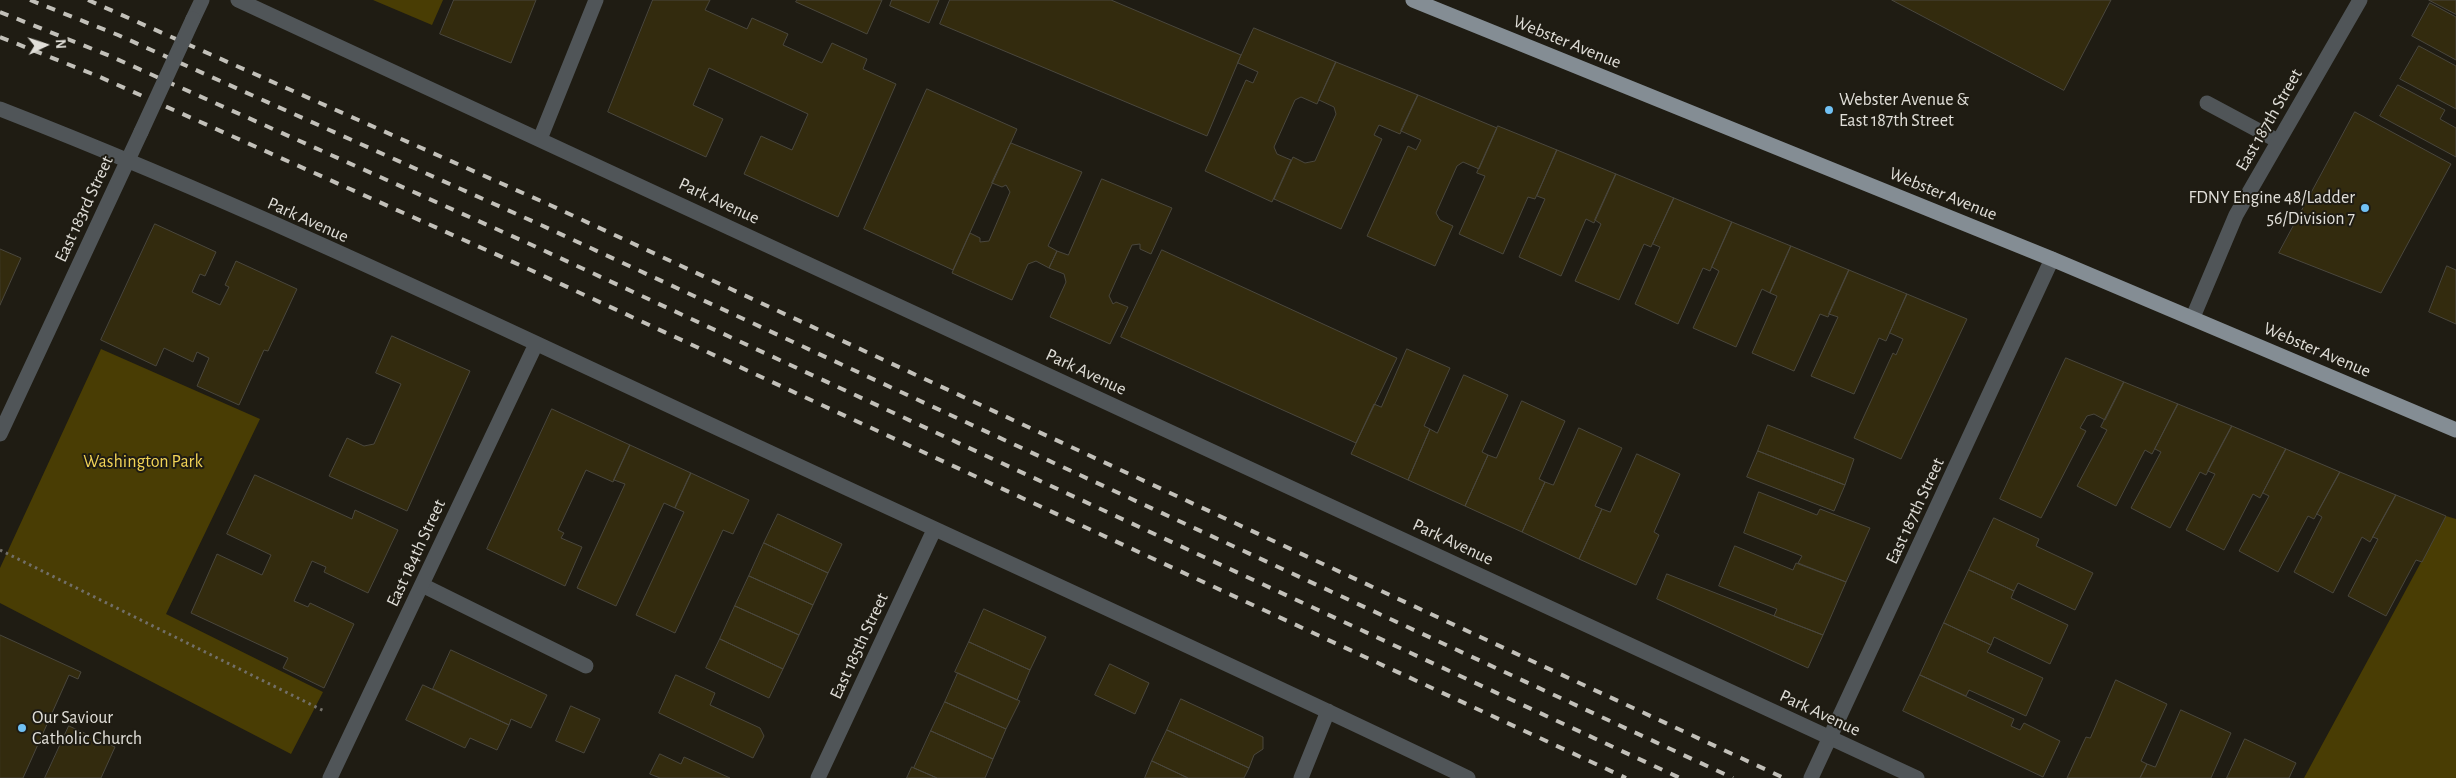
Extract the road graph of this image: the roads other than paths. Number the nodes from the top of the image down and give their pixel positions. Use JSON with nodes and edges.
{"nodes":[{"id":1,"x":202,"y":0,"type":"edge"},
{"id":2,"x":238,"y":0,"type":"edge"},
{"id":3,"x":596,"y":0,"type":"edge"},
{"id":4,"x":1413,"y":0,"type":"edge"},
{"id":5,"x":2360,"y":0,"type":"edge"},
{"id":6,"x":2206,"y":103,"type":"dead end"},
{"id":7,"x":0,"y":109,"type":"edge"},
{"id":8,"x":540,"y":139,"type":"junction"},
{"id":9,"x":2278,"y":142,"type":"junction"},
{"id":10,"x":128,"y":159,"type":"junction"},
{"id":11,"x":2052,"y":259,"type":"junction"},
{"id":12,"x":2193,"y":317,"type":"junction"},
{"id":13,"x":536,"y":344,"type":"junction"},
{"id":14,"x":2456,"y":430,"type":"edge"},
{"id":15,"x":0,"y":434,"type":"edge"},
{"id":16,"x":934,"y":530,"type":"junction"},
{"id":17,"x":422,"y":585,"type":"junction"},
{"id":18,"x":586,"y":666,"type":"dead end"},
{"id":19,"x":1328,"y":711,"type":"junction"},
{"id":20,"x":1830,"y":738,"type":"junction"},
{"id":21,"x":330,"y":778,"type":"edge"},
{"id":22,"x":818,"y":778,"type":"edge"},
{"id":23,"x":1301,"y":778,"type":"edge"},
{"id":24,"x":1468,"y":778,"type":"edge"},
{"id":25,"x":1811,"y":778,"type":"edge"},
{"id":26,"x":1918,"y":778,"type":"edge"}],
"edges":[{"from":1,"to":10,"type":"street","name":"East 183rd Street","bridge":true},
{"from":2,"to":8,"type":"street","name":"Park Avenue"},
{"from":3,"to":8,"type":"street"},
{"from":4,"to":11,"type":"main road","name":"Webster Avenue"},
{"from":5,"to":9,"type":"street","name":"East 187th Street"},
{"from":6,"to":9,"type":"street"},
{"from":7,"to":10,"type":"street","name":"Park Avenue"},
{"from":8,"to":20,"type":"street","name":"Park Avenue"},
{"from":9,"to":12,"type":"street","name":"East 187th Street"},
{"from":10,"to":13,"type":"street","name":"Park Avenue"},
{"from":10,"to":15,"type":"street","name":"East 183rd Street"},
{"from":11,"to":12,"type":"main road","name":"Webster Avenue"},
{"from":11,"to":20,"type":"street","name":"East 187th Street"},
{"from":12,"to":14,"type":"main road","name":"Webster Avenue"},
{"from":13,"to":16,"type":"street","name":"Park Avenue"},
{"from":13,"to":17,"type":"street","name":"East 184th Street"},
{"from":16,"to":19,"type":"street","name":"Park Avenue"},
{"from":16,"to":22,"type":"street","name":"East 185th Street"},
{"from":17,"to":18,"type":"street"},
{"from":17,"to":21,"type":"street","name":"East 184th Street"},
{"from":19,"to":23,"type":"street"},
{"from":19,"to":24,"type":"street","name":"Park Avenue"},
{"from":20,"to":25,"type":"street","name":"East 187th Street"},
{"from":20,"to":26,"type":"street","name":"Park Avenue"}]}
